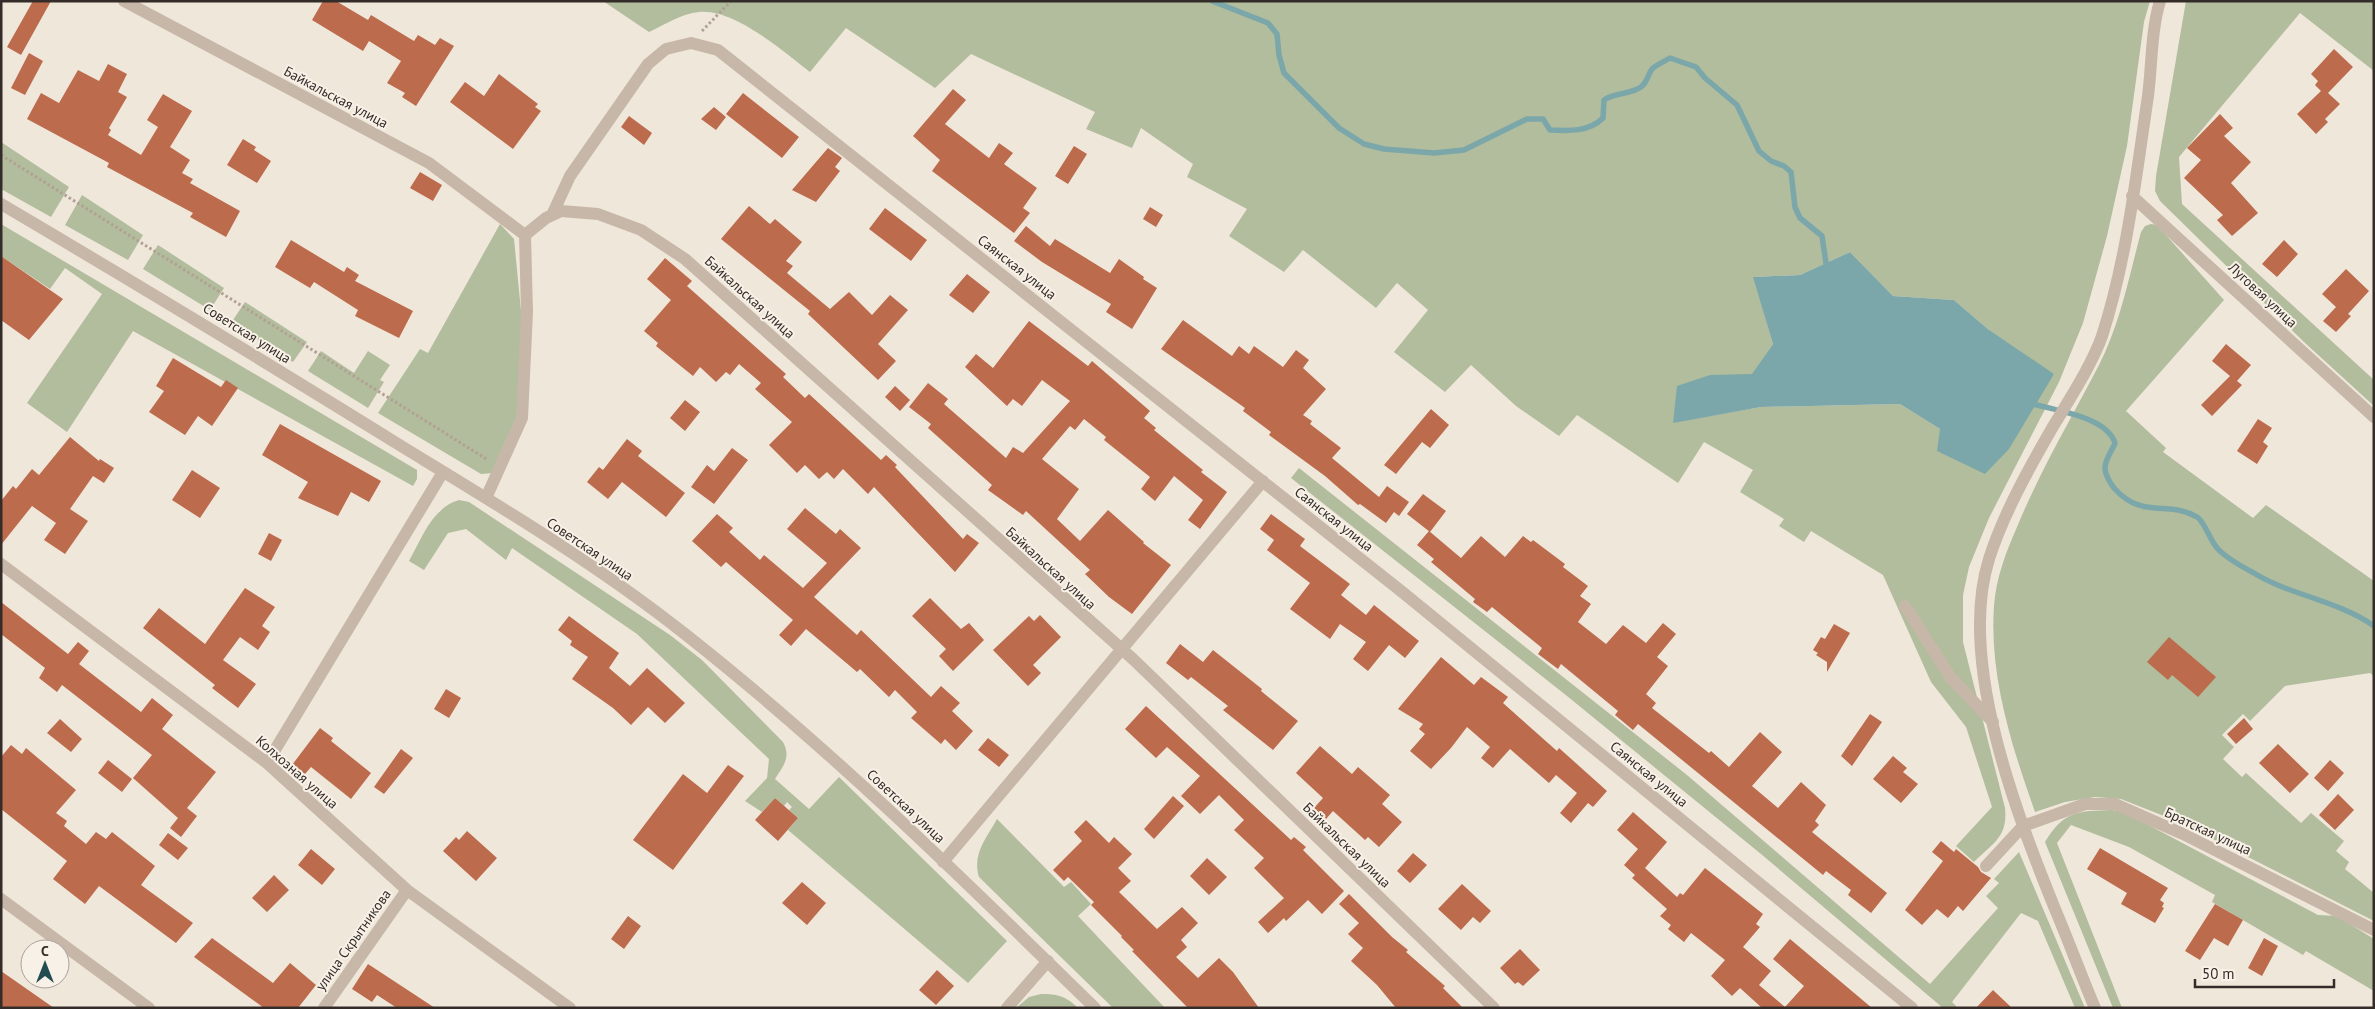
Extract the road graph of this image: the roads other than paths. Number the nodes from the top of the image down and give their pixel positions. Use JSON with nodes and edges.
{"nodes":[{"id":1,"x":124,"y":1,"type":"edge"},
{"id":2,"x":2160,"y":1,"type":"edge"},
{"id":3,"x":2132,"y":196,"type":"junction"},
{"id":4,"x":1,"y":204,"type":"edge"},
{"id":5,"x":552,"y":215,"type":"junction"},
{"id":6,"x":525,"y":234,"type":"junction"},
{"id":7,"x":2374,"y":417,"type":"edge"},
{"id":8,"x":443,"y":472,"type":"junction"},
{"id":9,"x":1263,"y":482,"type":"junction"},
{"id":10,"x":486,"y":498,"type":"junction"},
{"id":11,"x":1,"y":564,"type":"edge"},
{"id":12,"x":1905,"y":606,"type":"dead end"},
{"id":13,"x":1121,"y":651,"type":"junction"},
{"id":14,"x":1993,"y":722,"type":"junction"},
{"id":15,"x":267,"y":763,"type":"junction"},
{"id":16,"x":2023,"y":826,"type":"junction"},
{"id":17,"x":943,"y":862,"type":"junction"},
{"id":18,"x":1986,"y":866,"type":"dead end"},
{"id":19,"x":407,"y":890,"type":"junction"},
{"id":20,"x":1,"y":898,"type":"edge"},
{"id":21,"x":2374,"y":930,"type":"edge"},
{"id":22,"x":1048,"y":961,"type":"junction"},
{"id":23,"x":149,"y":1008,"type":"edge"},
{"id":24,"x":324,"y":1008,"type":"edge"},
{"id":25,"x":570,"y":1008,"type":"edge"},
{"id":26,"x":1007,"y":1008,"type":"edge"},
{"id":27,"x":1095,"y":1008,"type":"edge"},
{"id":28,"x":1494,"y":1008,"type":"edge"},
{"id":29,"x":1912,"y":1008,"type":"edge"},
{"id":30,"x":2095,"y":1008,"type":"edge"}],
"edges":[{"from":1,"to":6,"type":"street","name":"Байкальская улица"},
{"from":2,"to":3,"type":"street"},
{"from":3,"to":7,"type":"street","name":"Луговая улица"},
{"from":3,"to":14,"type":"street"},
{"from":4,"to":8,"type":"street","name":"Советская улица"},
{"from":5,"to":6,"type":"street"},
{"from":5,"to":9,"type":"street","name":"Саянская улица"},
{"from":5,"to":13,"type":"street","name":"Байкальская улица"},
{"from":6,"to":10,"type":"street"},
{"from":8,"to":10,"type":"street","name":"Советская улица"},
{"from":8,"to":15,"type":"street"},
{"from":9,"to":13,"type":"street"},
{"from":9,"to":29,"type":"street","name":"Саянская улица"},
{"from":10,"to":17,"type":"street","name":"Советская улица"},
{"from":11,"to":15,"type":"street","name":"Колхозная улица"},
{"from":12,"to":14,"type":"street"},
{"from":13,"to":17,"type":"street"},
{"from":13,"to":28,"type":"street","name":"Байкальская улица"},
{"from":14,"to":16,"type":"street"},
{"from":15,"to":19,"type":"street","name":"Колхозная улица"},
{"from":16,"to":18,"type":"street"},
{"from":16,"to":21,"type":"street","name":"Братская улица"},
{"from":16,"to":30,"type":"street"},
{"from":17,"to":22,"type":"street","name":"Советская улица"},
{"from":19,"to":24,"type":"street","name":"улица Скрытникова"},
{"from":19,"to":25,"type":"street","name":"Колхозная улица"},
{"from":20,"to":23,"type":"street"},
{"from":22,"to":26,"type":"street"},
{"from":22,"to":27,"type":"street","name":"Советская улица"}]}
